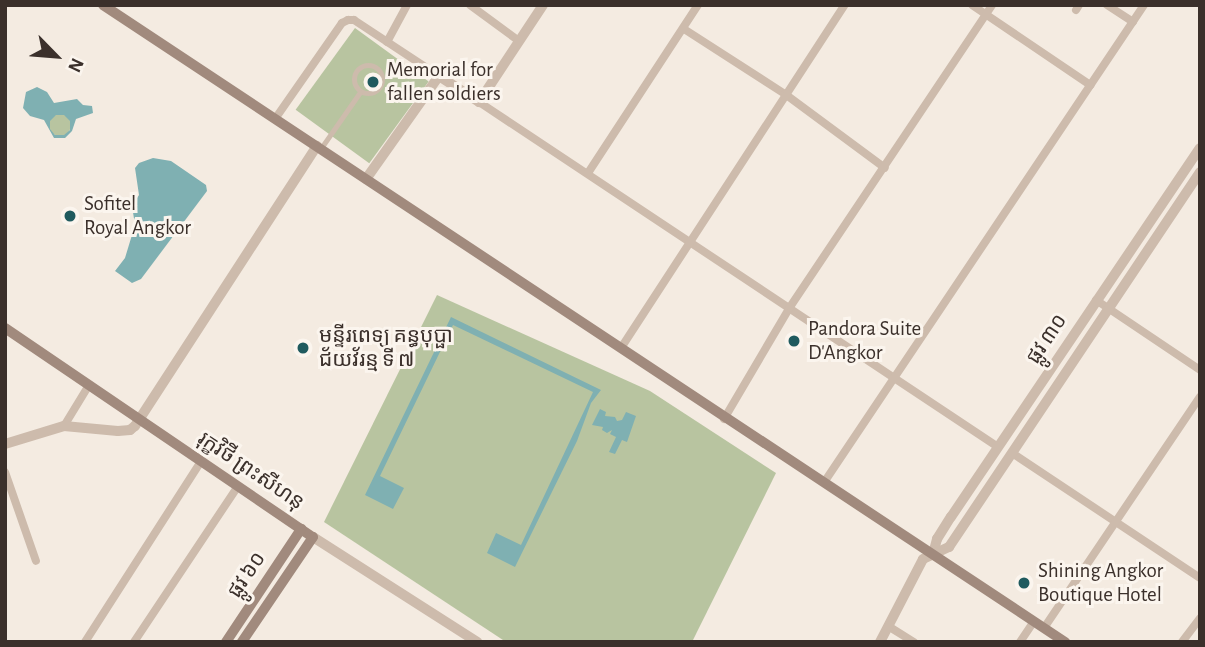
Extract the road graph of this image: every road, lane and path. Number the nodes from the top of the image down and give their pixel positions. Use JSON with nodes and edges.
{"nodes":[{"id":1,"x":103,"y":5,"type":"edge"},
{"id":2,"x":407,"y":5,"type":"edge"},
{"id":3,"x":470,"y":5,"type":"edge"},
{"id":4,"x":543,"y":5,"type":"edge"},
{"id":5,"x":698,"y":5,"type":"edge"},
{"id":6,"x":845,"y":5,"type":"edge"},
{"id":7,"x":972,"y":5,"type":"edge"},
{"id":8,"x":992,"y":5,"type":"edge"},
{"id":9,"x":1107,"y":5,"type":"edge"},
{"id":10,"x":1144,"y":5,"type":"edge"},
{"id":11,"x":986,"y":15,"type":"junction"},
{"id":12,"x":1133,"y":22,"type":"junction"},
{"id":13,"x":684,"y":29,"type":"junction"},
{"id":14,"x":519,"y":41,"type":"junction"},
{"id":15,"x":387,"y":42,"type":"junction"},
{"id":16,"x":439,"y":76,"type":"junction"},
{"id":17,"x":1090,"y":85,"type":"junction"},
{"id":18,"x":360,"y":92,"type":"junction"},
{"id":19,"x":785,"y":94,"type":"junction"},
{"id":20,"x":479,"y":102,"type":"junction"},
{"id":21,"x":275,"y":119,"type":"junction"},
{"id":22,"x":319,"y":147,"type":"junction"},
{"id":23,"x":1200,"y":148,"type":"edge"},
{"id":24,"x":886,"y":169,"type":"junction"},
{"id":25,"x":1200,"y":172,"type":"edge"},
{"id":26,"x":588,"y":173,"type":"junction"},
{"id":27,"x":366,"y":178,"type":"junction"},
{"id":28,"x":689,"y":240,"type":"junction"},
{"id":29,"x":1096,"y":300,"type":"junction"},
{"id":30,"x":790,"y":307,"type":"junction"},
{"id":31,"x":1108,"y":308,"type":"junction"},
{"id":32,"x":5,"y":328,"type":"edge"},
{"id":33,"x":621,"y":348,"type":"junction"},
{"id":34,"x":1200,"y":370,"type":"edge"},
{"id":35,"x":894,"y":379,"type":"junction"},
{"id":36,"x":89,"y":386,"type":"junction"},
{"id":37,"x":1200,"y":397,"type":"edge"},
{"id":38,"x":140,"y":418,"type":"junction"},
{"id":39,"x":724,"y":419,"type":"junction"},
{"id":40,"x":64,"y":426,"type":"junction"},
{"id":41,"x":5,"y":444,"type":"edge"},
{"id":42,"x":998,"y":447,"type":"junction"},
{"id":43,"x":1012,"y":453,"type":"junction"},
{"id":44,"x":201,"y":461,"type":"junction"},
{"id":45,"x":5,"y":472,"type":"edge"},
{"id":46,"x":825,"y":481,"type":"junction"},
{"id":47,"x":238,"y":486,"type":"junction"},
{"id":48,"x":1115,"y":522,"type":"junction"},
{"id":49,"x":301,"y":529,"type":"junction"},
{"id":50,"x":313,"y":537,"type":"junction"},
{"id":51,"x":933,"y":554,"type":"junction"},
{"id":52,"x":36,"y":561,"type":"dead end"},
{"id":53,"x":1200,"y":578,"type":"edge"},
{"id":54,"x":1200,"y":618,"type":"edge"},
{"id":55,"x":1034,"y":621,"type":"junction"},
{"id":56,"x":888,"y":626,"type":"junction"},
{"id":57,"x":1044,"y":628,"type":"junction"},
{"id":58,"x":85,"y":642,"type":"edge"},
{"id":59,"x":134,"y":642,"type":"edge"},
{"id":60,"x":226,"y":642,"type":"edge"},
{"id":61,"x":242,"y":642,"type":"edge"},
{"id":62,"x":477,"y":642,"type":"edge"},
{"id":63,"x":880,"y":642,"type":"edge"},
{"id":64,"x":914,"y":642,"type":"edge"},
{"id":65,"x":1020,"y":642,"type":"edge"},
{"id":66,"x":1065,"y":642,"type":"edge"},
{"id":67,"x":1182,"y":642,"type":"edge"}],
"edges":[{"from":1,"to":21,"type":"main road"},
{"from":2,"to":15,"type":"street"},
{"from":3,"to":14,"type":"street"},
{"from":4,"to":14,"type":"street"},
{"from":5,"to":13,"type":"street"},
{"from":6,"to":19,"type":"street"},
{"from":7,"to":11,"type":"street"},
{"from":8,"to":11,"type":"street"},
{"from":9,"to":12,"type":"street"},
{"from":10,"to":12,"type":"street"},
{"from":11,"to":17,"type":"street"},
{"from":11,"to":24,"type":"street"},
{"from":12,"to":17,"type":"street"},
{"from":13,"to":19,"type":"street"},
{"from":13,"to":26,"type":"street"},
{"from":14,"to":20,"type":"street"},
{"from":15,"to":16,"type":"street"},
{"from":15,"to":21,"type":"street"},
{"from":16,"to":20,"type":"street"},
{"from":16,"to":27,"type":"street"},
{"from":17,"to":35,"type":"street"},
{"from":18,"to":18,"type":"street"},
{"from":18,"to":22,"type":"street"},
{"from":19,"to":24,"type":"street"},
{"from":19,"to":28,"type":"street"},
{"from":20,"to":26,"type":"street"},
{"from":21,"to":22,"type":"main road"},
{"from":22,"to":27,"type":"main road"},
{"from":22,"to":38,"type":"street"},
{"from":23,"to":29,"type":"street","name":"ផ្លូវ ៣០"},
{"from":24,"to":30,"type":"street"},
{"from":25,"to":31,"type":"street","name":"ផ្លូវ ៣០"},
{"from":26,"to":28,"type":"street"},
{"from":27,"to":33,"type":"main road"},
{"from":28,"to":30,"type":"street"},
{"from":28,"to":33,"type":"street"},
{"from":29,"to":31,"type":"street"},
{"from":29,"to":42,"type":"street","name":"ផ្លូវ ៣០"},
{"from":30,"to":35,"type":"street"},
{"from":30,"to":39,"type":"street"},
{"from":31,"to":34,"type":"street"},
{"from":31,"to":43,"type":"street","name":"ផ្លូវ ៣០"},
{"from":32,"to":36,"type":"main road","name":"រុក្ខវិថី ព្រះសីហនុ"},
{"from":33,"to":39,"type":"main road"},
{"from":35,"to":42,"type":"street"},
{"from":35,"to":46,"type":"street"},
{"from":36,"to":38,"type":"main road","name":"រុក្ខវិថី ព្រះសីហនុ"},
{"from":36,"to":40,"type":"street"},
{"from":37,"to":48,"type":"street"},
{"from":38,"to":40,"type":"street"},
{"from":38,"to":44,"type":"main road","name":"រុក្ខវិថី ព្រះសីហនុ"},
{"from":39,"to":46,"type":"main road"},
{"from":40,"to":41,"type":"street"},
{"from":42,"to":51,"type":"street","name":"ផ្លូវ ៣០"},
{"from":43,"to":48,"type":"street"},
{"from":43,"to":51,"type":"street","name":"ផ្លូវ ៣០"},
{"from":44,"to":47,"type":"main road","name":"រុក្ខវិថី ព្រះសីហនុ"},
{"from":44,"to":58,"type":"street"},
{"from":45,"to":52,"type":"street"},
{"from":46,"to":51,"type":"main road"},
{"from":47,"to":49,"type":"main road","name":"រុក្ខវិថី ព្រះសីហនុ"},
{"from":47,"to":59,"type":"street"},
{"from":48,"to":53,"type":"street"},
{"from":48,"to":57,"type":"street"},
{"from":49,"to":50,"type":"main road","name":"រុក្ខវិថី ព្រះសីហនុ"},
{"from":49,"to":60,"type":"main road","name":"ផ្លូវ ៦០"},
{"from":50,"to":61,"type":"main road","name":"ផ្លូវ ៦០"},
{"from":50,"to":62,"type":"street","name":"រុក្ខវិថី ព្រះសីហនុ"},
{"from":51,"to":55,"type":"main road"},
{"from":51,"to":56,"type":"street","name":"ផ្លូវ ៣០"},
{"from":54,"to":67,"type":"street"},
{"from":55,"to":57,"type":"main road"},
{"from":55,"to":65,"type":"street"},
{"from":56,"to":63,"type":"street","name":"ផ្លូវ ៣០"},
{"from":56,"to":64,"type":"street"},
{"from":57,"to":66,"type":"main road"}]}
